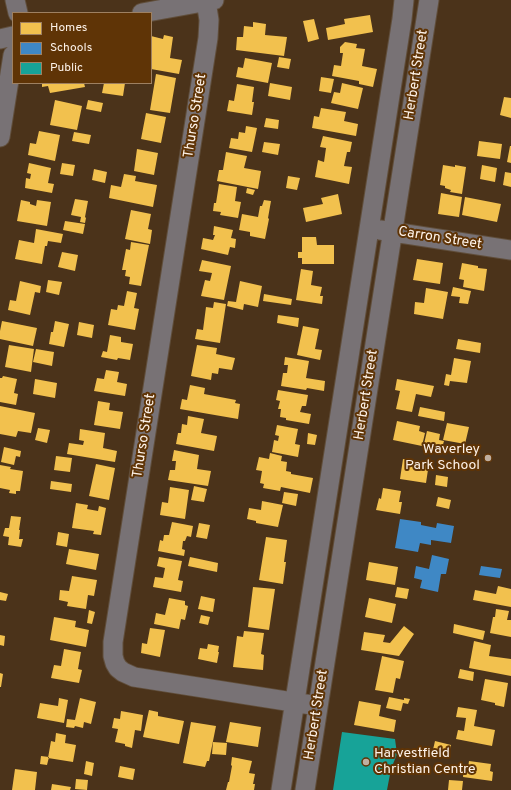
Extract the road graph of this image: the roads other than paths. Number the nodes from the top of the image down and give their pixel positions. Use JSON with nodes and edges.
{"nodes":[{"id":1,"x":15,"y":0,"type":"edge"},
{"id":2,"x":404,"y":0,"type":"edge"},
{"id":3,"x":429,"y":0,"type":"edge"},
{"id":4,"x":210,"y":1,"type":"edge"},
{"id":5,"x":18,"y":12,"type":"edge"},
{"id":6,"x":148,"y":12,"type":"edge"},
{"id":7,"x":12,"y":36,"type":"edge"},
{"id":8,"x":0,"y":39,"type":"edge"},
{"id":9,"x":12,"y":61,"type":"edge"},
{"id":10,"x":0,"y":138,"type":"edge"},
{"id":11,"x":369,"y":228,"type":"junction"},
{"id":12,"x":392,"y":232,"type":"junction"},
{"id":13,"x":511,"y":250,"type":"edge"},
{"id":14,"x":332,"y":461,"type":"junction"},
{"id":15,"x":356,"y":464,"type":"junction"},
{"id":16,"x":294,"y":702,"type":"junction"},
{"id":17,"x":318,"y":706,"type":"junction"},
{"id":18,"x":281,"y":790,"type":"edge"},
{"id":19,"x":305,"y":790,"type":"edge"}],
"edges":[{"from":1,"to":5,"type":"street"},
{"from":2,"to":11,"type":"street","name":"Herbert Street"},
{"from":3,"to":12,"type":"street","name":"Herbert Street"},
{"from":4,"to":6,"type":"street"},
{"from":4,"to":16,"type":"street","name":"Thurso Street"},
{"from":7,"to":8,"type":"street"},
{"from":9,"to":10,"type":"street"},
{"from":11,"to":12,"type":"street","name":"Carron Street"},
{"from":11,"to":14,"type":"street","name":"Herbert Street"},
{"from":12,"to":13,"type":"street","name":"Carron Street"},
{"from":12,"to":15,"type":"street","name":"Herbert Street"},
{"from":14,"to":15,"type":"street"},
{"from":14,"to":16,"type":"street","name":"Herbert Street"},
{"from":15,"to":17,"type":"street","name":"Herbert Street"},
{"from":16,"to":17,"type":"street","name":"Thurso Street"},
{"from":16,"to":18,"type":"street","name":"Herbert Street"},
{"from":17,"to":19,"type":"street","name":"Herbert Street"}]}
